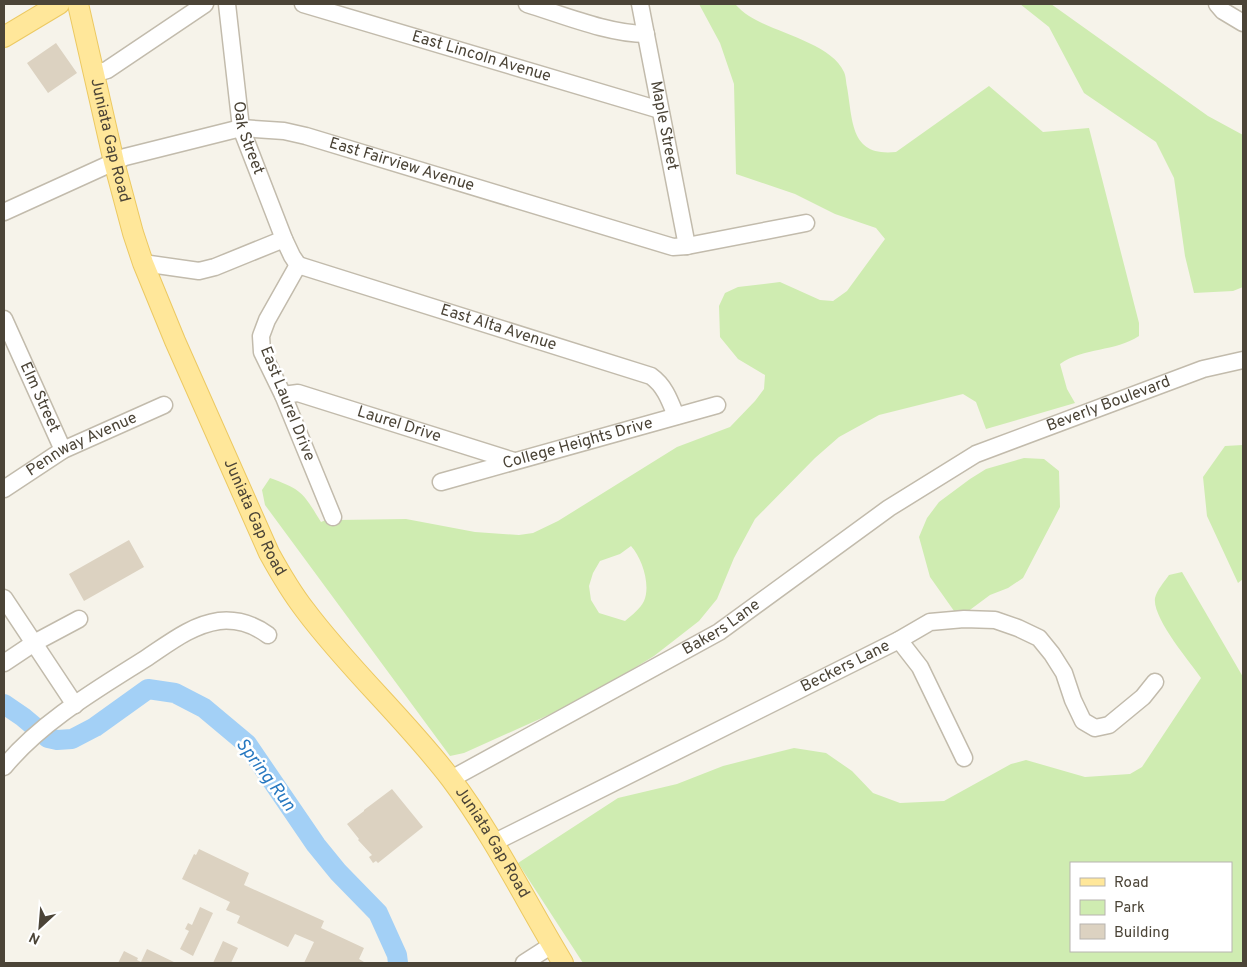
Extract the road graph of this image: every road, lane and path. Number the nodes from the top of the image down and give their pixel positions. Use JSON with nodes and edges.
{"nodes":[{"id":1,"x":59,"y":4,"type":"edge"},
{"id":2,"x":78,"y":4,"type":"edge"},
{"id":3,"x":205,"y":4,"type":"edge"},
{"id":4,"x":228,"y":4,"type":"edge"},
{"id":5,"x":303,"y":4,"type":"edge"},
{"id":6,"x":527,"y":4,"type":"edge"},
{"id":7,"x":640,"y":4,"type":"edge"},
{"id":8,"x":1218,"y":4,"type":"edge"},
{"id":9,"x":1243,"y":23,"type":"edge"},
{"id":10,"x":646,"y":34,"type":"junction"},
{"id":11,"x":4,"y":37,"type":"edge"},
{"id":12,"x":94,"y":74,"type":"junction"},
{"id":13,"x":660,"y":110,"type":"junction"},
{"id":14,"x":241,"y":128,"type":"junction"},
{"id":15,"x":114,"y":162,"type":"junction"},
{"id":16,"x":4,"y":212,"type":"edge"},
{"id":17,"x":806,"y":223,"type":"dead end"},
{"id":18,"x":284,"y":240,"type":"junction"},
{"id":19,"x":687,"y":246,"type":"junction"},
{"id":20,"x":143,"y":263,"type":"junction"},
{"id":21,"x":298,"y":265,"type":"junction"},
{"id":22,"x":4,"y":319,"type":"edge"},
{"id":23,"x":1243,"y":360,"type":"edge"},
{"id":24,"x":283,"y":395,"type":"junction"},
{"id":25,"x":164,"y":405,"type":"dead end"},
{"id":26,"x":716,"y":405,"type":"dead end"},
{"id":27,"x":676,"y":416,"type":"junction"},
{"id":28,"x":63,"y":450,"type":"junction"},
{"id":29,"x":976,"y":454,"type":"joint"},
{"id":30,"x":514,"y":461,"type":"junction"},
{"id":31,"x":441,"y":482,"type":"dead end"},
{"id":32,"x":4,"y":489,"type":"edge"},
{"id":33,"x":333,"y":517,"type":"dead end"},
{"id":34,"x":4,"y":598,"type":"edge"},
{"id":35,"x":79,"y":619,"type":"dead end"},
{"id":36,"x":268,"y":635,"type":"dead end"},
{"id":37,"x":899,"y":640,"type":"junction"},
{"id":38,"x":34,"y":643,"type":"junction"},
{"id":39,"x":4,"y":663,"type":"edge"},
{"id":40,"x":1155,"y":682,"type":"dead end"},
{"id":41,"x":75,"y":704,"type":"junction"},
{"id":42,"x":964,"y":758,"type":"dead end"},
{"id":43,"x":4,"y":766,"type":"edge"},
{"id":44,"x":451,"y":779,"type":"junction"},
{"id":45,"x":493,"y":843,"type":"junction"},
{"id":46,"x":552,"y":945,"type":"junction"},
{"id":47,"x":524,"y":963,"type":"edge"},
{"id":48,"x":563,"y":963,"type":"edge"}],
"edges":[{"from":1,"to":11,"type":"main road"},
{"from":2,"to":12,"type":"main road","name":"Juniata Gap Road"},
{"from":3,"to":12,"type":"street"},
{"from":4,"to":14,"type":"street","name":"Oak Street"},
{"from":5,"to":13,"type":"street","name":"East Lincoln Avenue"},
{"from":6,"to":10,"type":"street"},
{"from":7,"to":10,"type":"street","name":"Maple Street"},
{"from":8,"to":9,"type":"street"},
{"from":10,"to":13,"type":"street","name":"Maple Street"},
{"from":12,"to":15,"type":"main road","name":"Juniata Gap Road"},
{"from":13,"to":19,"type":"street","name":"Maple Street"},
{"from":14,"to":15,"type":"street","name":"East Fairview Avenue"},
{"from":14,"to":18,"type":"street","name":"Oak Street"},
{"from":14,"to":19,"type":"street","name":"East Fairview Avenue"},
{"from":15,"to":16,"type":"street","name":"East Fairview Avenue"},
{"from":15,"to":20,"type":"main road","name":"Juniata Gap Road"},
{"from":17,"to":19,"type":"street","name":"East Fairview Avenue"},
{"from":18,"to":20,"type":"street"},
{"from":18,"to":21,"type":"street","name":"Oak Street"},
{"from":20,"to":44,"type":"main road","name":"Juniata Gap Road"},
{"from":21,"to":24,"type":"street","name":"East Laurel Drive"},
{"from":21,"to":27,"type":"street","name":"East Alta Avenue"},
{"from":22,"to":28,"type":"street","name":"Elm Street"},
{"from":23,"to":29,"type":"street","name":"Beverly Boulevard"},
{"from":24,"to":30,"type":"street","name":"Laurel Drive"},
{"from":24,"to":33,"type":"street","name":"East Laurel Drive"},
{"from":25,"to":28,"type":"street","name":"Pennway Avenue"},
{"from":26,"to":27,"type":"street","name":"College Heights Drive"},
{"from":27,"to":30,"type":"street","name":"College Heights Drive"},
{"from":28,"to":32,"type":"street","name":"Pennway Avenue"},
{"from":29,"to":44,"type":"street","name":"Bakers Lane"},
{"from":30,"to":31,"type":"street","name":"College Heights Drive"},
{"from":34,"to":38,"type":"street"},
{"from":35,"to":38,"type":"street"},
{"from":36,"to":41,"type":"street"},
{"from":37,"to":40,"type":"street","name":"Beckers Lane"},
{"from":37,"to":42,"type":"street"},
{"from":37,"to":45,"type":"street","name":"Beckers Lane"},
{"from":38,"to":39,"type":"street"},
{"from":38,"to":41,"type":"street"},
{"from":41,"to":43,"type":"street"},
{"from":44,"to":45,"type":"main road","name":"Juniata Gap Road"},
{"from":45,"to":46,"type":"main road","name":"Juniata Gap Road"},
{"from":46,"to":47,"type":"street"},
{"from":46,"to":48,"type":"main road","name":"Juniata Gap Road"}]}
